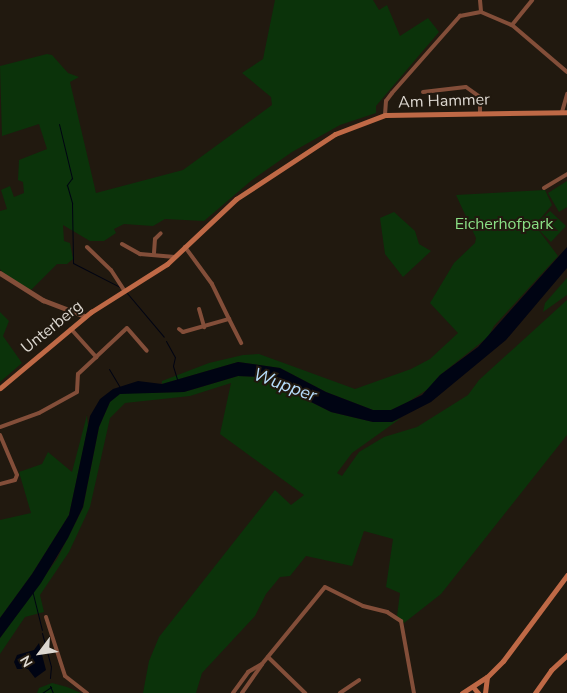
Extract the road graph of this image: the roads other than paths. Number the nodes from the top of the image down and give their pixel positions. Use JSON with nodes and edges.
{"nodes":[{"id":1,"x":480,"y":0,"type":"edge"},
{"id":2,"x":532,"y":0,"type":"edge"},
{"id":3,"x":481,"y":12,"type":"junction"},
{"id":4,"x":512,"y":25,"type":"junction"},
{"id":5,"x":567,"y":72,"type":"edge"},
{"id":6,"x":423,"y":92,"type":"dead end"},
{"id":7,"x":567,"y":94,"type":"edge"},
{"id":8,"x":480,"y":112,"type":"junction"},
{"id":9,"x":564,"y":112,"type":"edge"},
{"id":10,"x":385,"y":115,"type":"junction"},
{"id":11,"x":567,"y":174,"type":"edge"},
{"id":12,"x":544,"y":188,"type":"dead end"},
{"id":13,"x":161,"y":233,"type":"dead end"},
{"id":14,"x":192,"y":240,"type":"joint"},
{"id":15,"x":122,"y":244,"type":"dead end"},
{"id":16,"x":87,"y":247,"type":"dead end"},
{"id":17,"x":185,"y":247,"type":"junction"},
{"id":18,"x":154,"y":253,"type":"junction"},
{"id":19,"x":175,"y":256,"type":"junction"},
{"id":20,"x":0,"y":273,"type":"edge"},
{"id":21,"x":124,"y":290,"type":"junction"},
{"id":22,"x":199,"y":309,"type":"dead end"},
{"id":23,"x":85,"y":316,"type":"junction"},
{"id":24,"x":229,"y":319,"type":"junction"},
{"id":25,"x":204,"y":328,"type":"junction"},
{"id":26,"x":71,"y":329,"type":"junction"},
{"id":27,"x":179,"y":329,"type":"dead end"},
{"id":28,"x":241,"y":343,"type":"dead end"},
{"id":29,"x":147,"y":351,"type":"dead end"},
{"id":30,"x":96,"y":356,"type":"junction"},
{"id":31,"x":0,"y":388,"type":"edge"},
{"id":32,"x":0,"y":426,"type":"edge"},
{"id":33,"x":0,"y":435,"type":"edge"},
{"id":34,"x":1,"y":442,"type":"edge"},
{"id":35,"x":0,"y":484,"type":"edge"},
{"id":36,"x":567,"y":576,"type":"edge"},
{"id":37,"x":46,"y":617,"type":"dead end"},
{"id":38,"x":567,"y":654,"type":"edge"},
{"id":39,"x":268,"y":657,"type":"junction"},
{"id":40,"x":262,"y":664,"type":"junction"},
{"id":41,"x":487,"y":677,"type":"junction"},
{"id":42,"x":358,"y":680,"type":"dead end"},
{"id":43,"x":473,"y":687,"type":"junction"},
{"id":44,"x":87,"y":693,"type":"edge"},
{"id":45,"x":233,"y":693,"type":"edge"},
{"id":46,"x":242,"y":693,"type":"edge"},
{"id":47,"x":305,"y":693,"type":"edge"},
{"id":48,"x":340,"y":693,"type":"edge"},
{"id":49,"x":414,"y":693,"type":"edge"},
{"id":50,"x":462,"y":693,"type":"edge"},
{"id":51,"x":478,"y":693,"type":"edge"},
{"id":52,"x":485,"y":693,"type":"edge"},
{"id":53,"x":536,"y":693,"type":"edge"}],
"edges":[{"from":1,"to":3,"type":"street"},
{"from":2,"to":4,"type":"street"},
{"from":3,"to":4,"type":"street"},
{"from":3,"to":10,"type":"street"},
{"from":4,"to":5,"type":"street"},
{"from":6,"to":8,"type":"street"},
{"from":7,"to":9,"type":"street"},
{"from":8,"to":9,"type":"main road","name":"Am Hammer"},
{"from":8,"to":10,"type":"main road","name":"Am Hammer"},
{"from":10,"to":14,"type":"main road","name":"Am Hammer"},
{"from":11,"to":12,"type":"street"},
{"from":13,"to":18,"type":"street"},
{"from":14,"to":17,"type":"main road","name":"Unterberg"},
{"from":15,"to":18,"type":"street"},
{"from":16,"to":21,"type":"street"},
{"from":17,"to":19,"type":"main road","name":"Unterberg"},
{"from":17,"to":24,"type":"street"},
{"from":18,"to":19,"type":"street"},
{"from":19,"to":21,"type":"main road","name":"Unterberg"},
{"from":20,"to":23,"type":"street"},
{"from":21,"to":23,"type":"main road","name":"Unterberg"},
{"from":22,"to":25,"type":"street"},
{"from":23,"to":26,"type":"main road","name":"Unterberg"},
{"from":24,"to":25,"type":"street"},
{"from":24,"to":28,"type":"street"},
{"from":25,"to":27,"type":"street"},
{"from":26,"to":30,"type":"street"},
{"from":26,"to":31,"type":"main road","name":"Unterberg"},
{"from":29,"to":30,"type":"street"},
{"from":30,"to":32,"type":"street"},
{"from":33,"to":34,"type":"street"},
{"from":34,"to":35,"type":"street"},
{"from":36,"to":41,"type":"main road"},
{"from":37,"to":44,"type":"street"},
{"from":38,"to":53,"type":"main road"},
{"from":39,"to":40,"type":"street"},
{"from":39,"to":47,"type":"street"},
{"from":39,"to":49,"type":"street"},
{"from":40,"to":45,"type":"street"},
{"from":40,"to":46,"type":"street"},
{"from":41,"to":43,"type":"main road"},
{"from":41,"to":52,"type":"main road"},
{"from":42,"to":48,"type":"street"},
{"from":43,"to":50,"type":"main road"},
{"from":43,"to":51,"type":"main road"}]}
